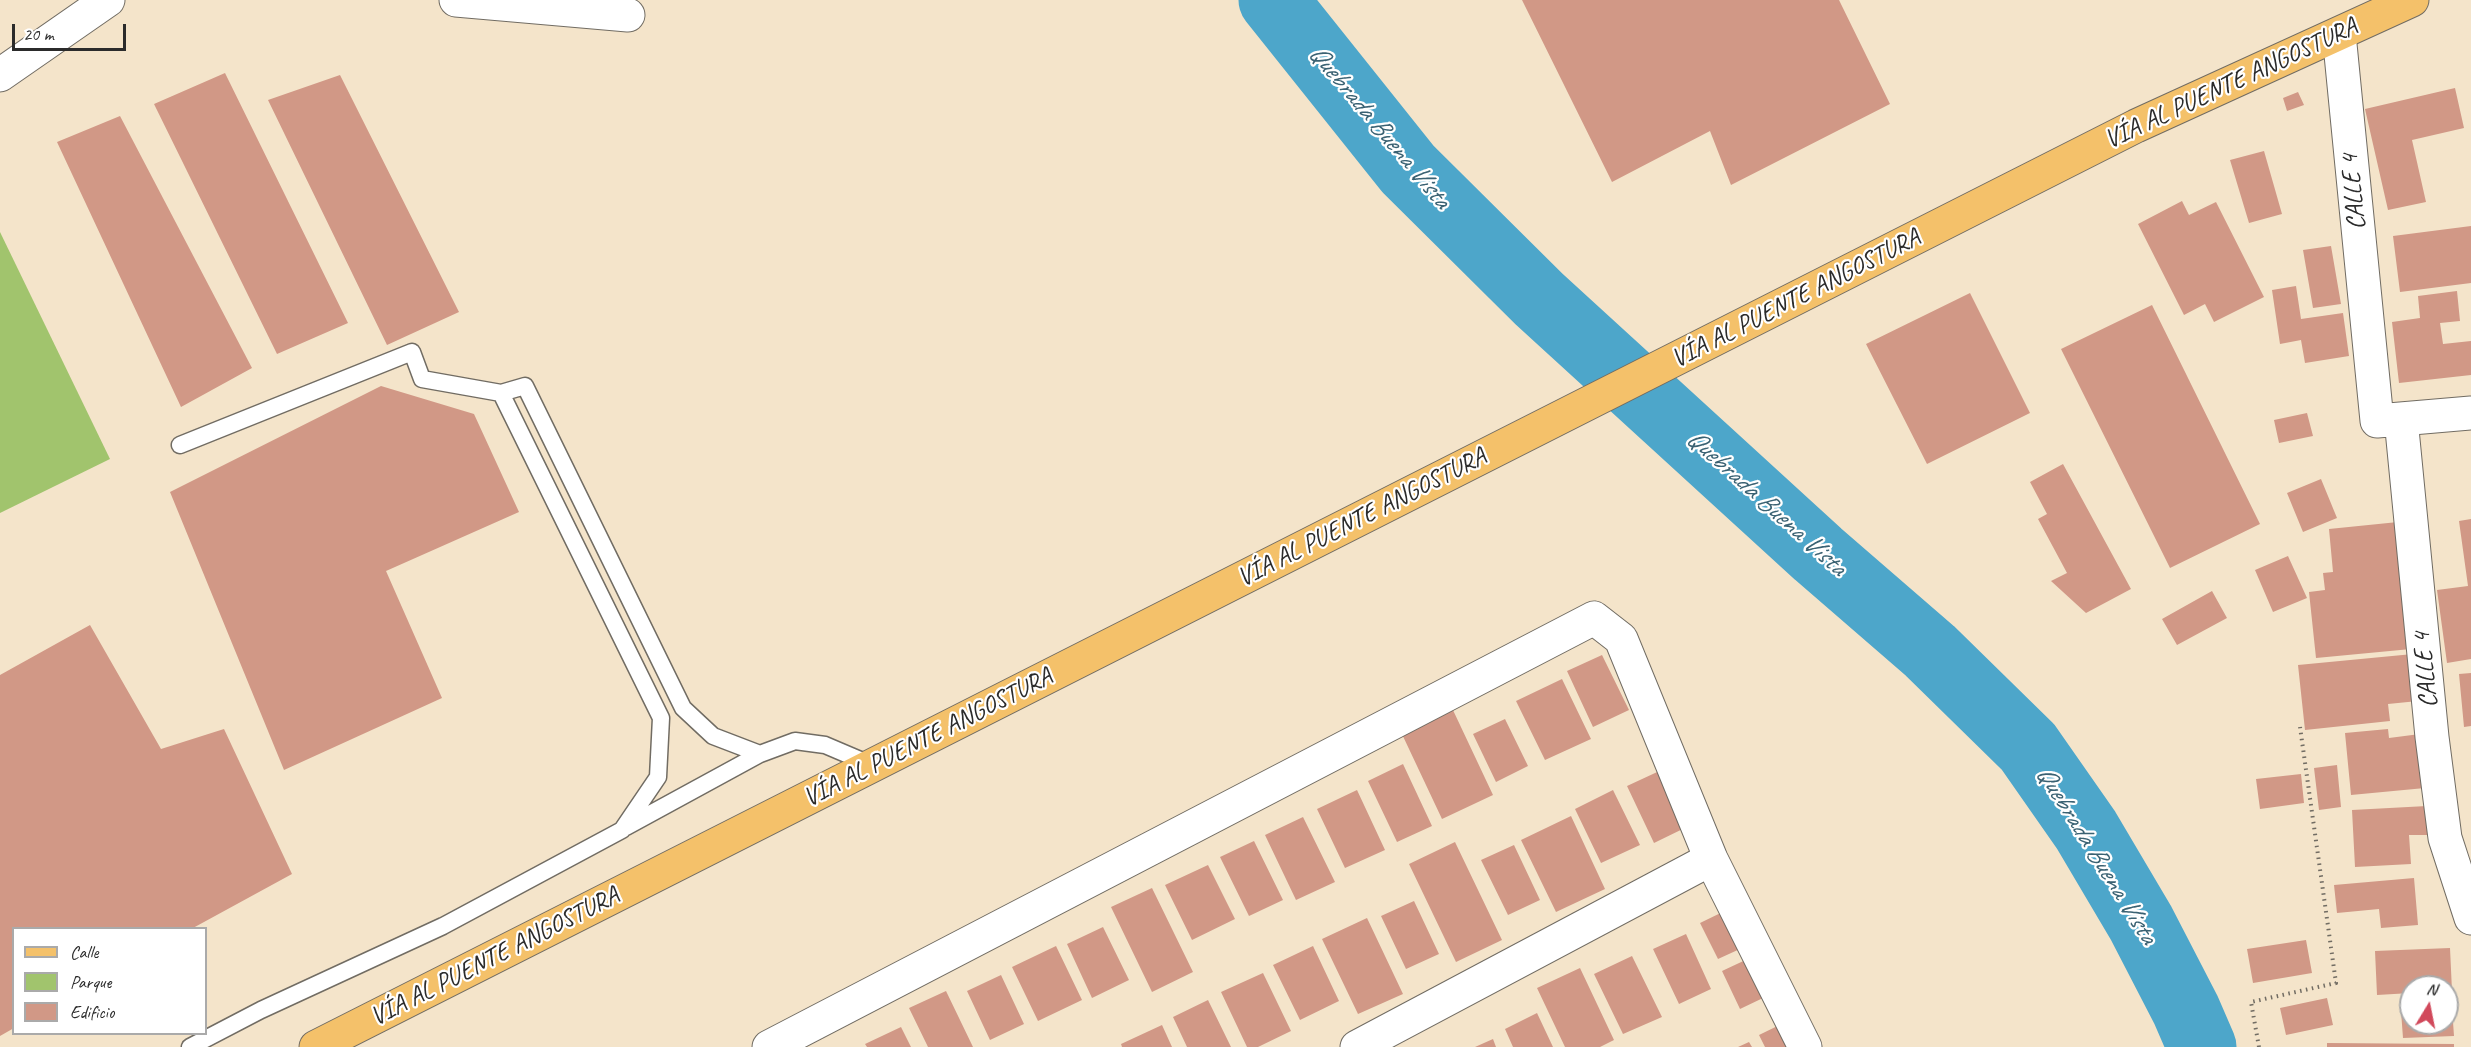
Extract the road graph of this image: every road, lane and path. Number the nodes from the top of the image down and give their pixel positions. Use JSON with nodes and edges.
{"nodes":[{"id":1,"x":108,"y":0,"type":"edge"},
{"id":2,"x":456,"y":0,"type":"edge"},
{"id":3,"x":2412,"y":0,"type":"edge"},
{"id":4,"x":628,"y":15,"type":"dead end"},
{"id":5,"x":2339,"y":34,"type":"junction"},
{"id":6,"x":0,"y":75,"type":"edge"},
{"id":7,"x":501,"y":393,"type":"junction"},
{"id":8,"x":2471,"y":413,"type":"edge"},
{"id":9,"x":2389,"y":420,"type":"junction"},
{"id":10,"x":180,"y":445,"type":"dead end"},
{"id":11,"x":2300,"y":727,"type":"dead end"},
{"id":12,"x":760,"y":754,"type":"junction"},
{"id":13,"x":873,"y":766,"type":"junction"},
{"id":14,"x":622,"y":830,"type":"junction"},
{"id":15,"x":1711,"y":859,"type":"junction"},
{"id":16,"x":2471,"y":918,"type":"edge"},
{"id":17,"x":190,"y":1047,"type":"edge"},
{"id":18,"x":316,"y":1047,"type":"edge"},
{"id":19,"x":769,"y":1047,"type":"edge"},
{"id":20,"x":1357,"y":1047,"type":"edge"},
{"id":21,"x":1805,"y":1047,"type":"edge"},
{"id":22,"x":2259,"y":1047,"type":"edge"}],
"edges":[{"from":1,"to":6,"type":"street"},
{"from":2,"to":4,"type":"street"},
{"from":3,"to":5,"type":"main road","name":"VÍA AL PUENTE ANGOSTURA"},
{"from":5,"to":9,"type":"street","name":"CALLE 4"},
{"from":5,"to":13,"type":"main road","name":"VÍA AL PUENTE ANGOSTURA"},
{"from":7,"to":10,"type":"lane"},
{"from":7,"to":12,"type":"lane"},
{"from":7,"to":14,"type":"lane"},
{"from":8,"to":9,"type":"street"},
{"from":9,"to":16,"type":"street","name":"CALLE 4"},
{"from":11,"to":22,"type":"path"},
{"from":12,"to":13,"type":"lane"},
{"from":12,"to":14,"type":"lane"},
{"from":13,"to":18,"type":"main road","name":"VÍA AL PUENTE ANGOSTURA"},
{"from":14,"to":17,"type":"lane"},
{"from":15,"to":19,"type":"street"},
{"from":15,"to":20,"type":"street"},
{"from":15,"to":21,"type":"street"}]}
